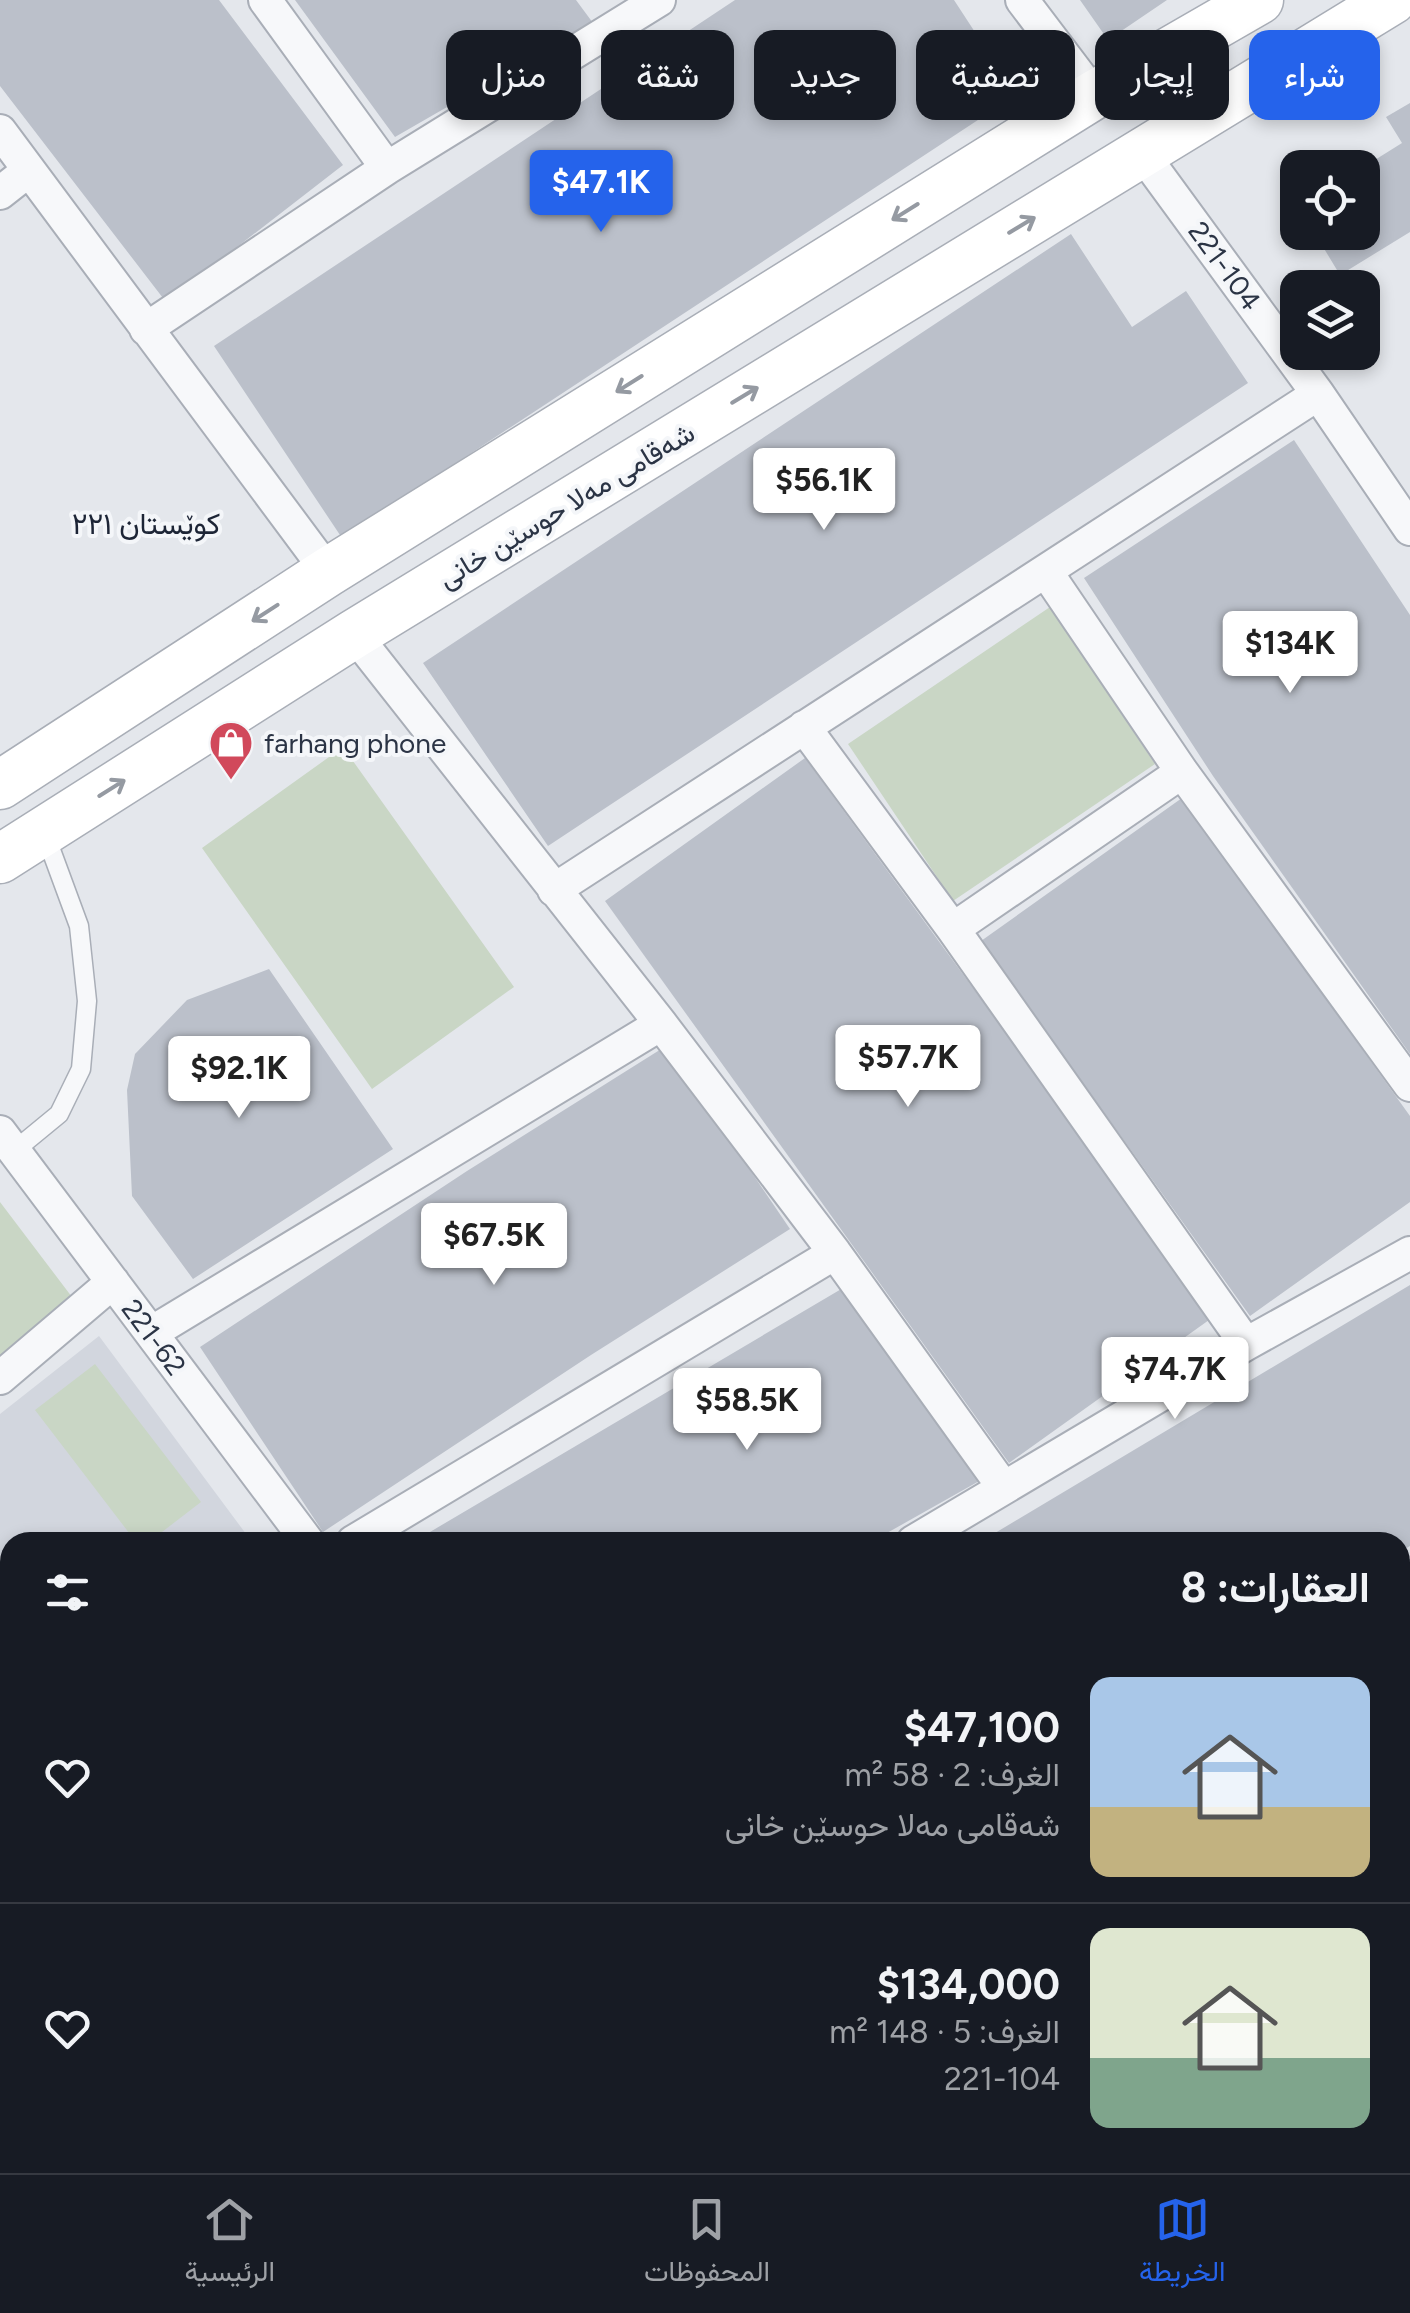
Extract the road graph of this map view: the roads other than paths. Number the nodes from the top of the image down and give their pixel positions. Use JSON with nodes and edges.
{"nodes":[{"id":1,"x":265,"y":0,"type":"edge"},
{"id":2,"x":1022,"y":0,"type":"edge"},
{"id":3,"x":1258,"y":0,"type":"edge"},
{"id":4,"x":1392,"y":0,"type":"edge"},
{"id":5,"x":640,"y":5,"type":"edge"},
{"id":6,"x":1094,"y":94,"type":"junction"},
{"id":7,"x":0,"y":132,"type":"edge"},
{"id":8,"x":1142,"y":152,"type":"junction"},
{"id":9,"x":387,"y":168,"type":"junction"},
{"id":10,"x":28,"y":171,"type":"junction"},
{"id":11,"x":0,"y":194,"type":"edge"},
{"id":12,"x":146,"y":328,"type":"junction"},
{"id":13,"x":1318,"y":394,"type":"junction"},
{"id":14,"x":1410,"y":529,"type":"edge"},
{"id":15,"x":328,"y":572,"type":"junction"},
{"id":16,"x":1046,"y":573,"type":"junction"},
{"id":17,"x":354,"y":634,"type":"junction"},
{"id":18,"x":804,"y":727,"type":"junction"},
{"id":19,"x":1182,"y":772,"type":"junction"},
{"id":20,"x":0,"y":785,"type":"edge"},
{"id":21,"x":44,"y":831,"type":"junction"},
{"id":22,"x":0,"y":859,"type":"edge"},
{"id":23,"x":554,"y":890,"type":"junction"},
{"id":24,"x":953,"y":929,"type":"junction"},
{"id":25,"x":661,"y":1024,"type":"junction"},
{"id":26,"x":1410,"y":1085,"type":"edge"},
{"id":27,"x":7,"y":1142,"type":"edge"},
{"id":28,"x":835,"y":1254,"type":"junction"},
{"id":29,"x":1410,"y":1254,"type":"edge"},
{"id":30,"x":113,"y":1282,"type":"junction"},
{"id":31,"x":150,"y":1333,"type":"junction"},
{"id":32,"x":1246,"y":1344,"type":"junction"},
{"id":33,"x":0,"y":1378,"type":"edge"},
{"id":34,"x":1004,"y":1488,"type":"junction"},
{"id":35,"x":300,"y":1532,"type":"edge"},
{"id":36,"x":370,"y":1532,"type":"edge"},
{"id":37,"x":930,"y":1532,"type":"edge"}],
"edges":[{"from":1,"to":9,"type":"street"},
{"from":2,"to":6,"type":"street"},
{"from":3,"to":6,"type":"street"},
{"from":4,"to":8,"type":"street","name":"شەقامی مەلا حوسێن خانی"},
{"from":5,"to":9,"type":"street"},
{"from":6,"to":8,"type":"street"},
{"from":6,"to":15,"type":"street","one_way":true},
{"from":7,"to":10,"type":"street"},
{"from":8,"to":13,"type":"street","name":"221-104"},
{"from":17,"to":8,"type":"street","name":"شەقامی مەلا حوسێن خانی","one_way":true},
{"from":9,"to":12,"type":"street"},
{"from":10,"to":11,"type":"street"},
{"from":10,"to":12,"type":"street"},
{"from":12,"to":15,"type":"street"},
{"from":13,"to":14,"type":"street","name":"221-104"},
{"from":13,"to":16,"type":"street"},
{"from":15,"to":20,"type":"street","one_way":true},
{"from":16,"to":18,"type":"street"},
{"from":16,"to":19,"type":"street"},
{"from":21,"to":17,"type":"street","name":"شەقامی مەلا حوسێن خانی","one_way":true},
{"from":17,"to":23,"type":"street"},
{"from":18,"to":23,"type":"street"},
{"from":18,"to":24,"type":"street"},
{"from":19,"to":24,"type":"street"},
{"from":19,"to":26,"type":"street"},
{"from":21,"to":22,"type":"street","name":"شەقامی مەلا حوسێن خانی"},
{"from":21,"to":27,"type":"lane"},
{"from":23,"to":25,"type":"street"},
{"from":24,"to":32,"type":"street"},
{"from":25,"to":28,"type":"street"},
{"from":25,"to":31,"type":"street"},
{"from":27,"to":30,"type":"street","name":"221-62"},
{"from":28,"to":34,"type":"street"},
{"from":28,"to":36,"type":"street"},
{"from":29,"to":32,"type":"street"},
{"from":30,"to":31,"type":"street","name":"221-62"},
{"from":30,"to":33,"type":"street"},
{"from":31,"to":35,"type":"street","name":"221-62"},
{"from":32,"to":34,"type":"street"},
{"from":34,"to":37,"type":"street"}]}
